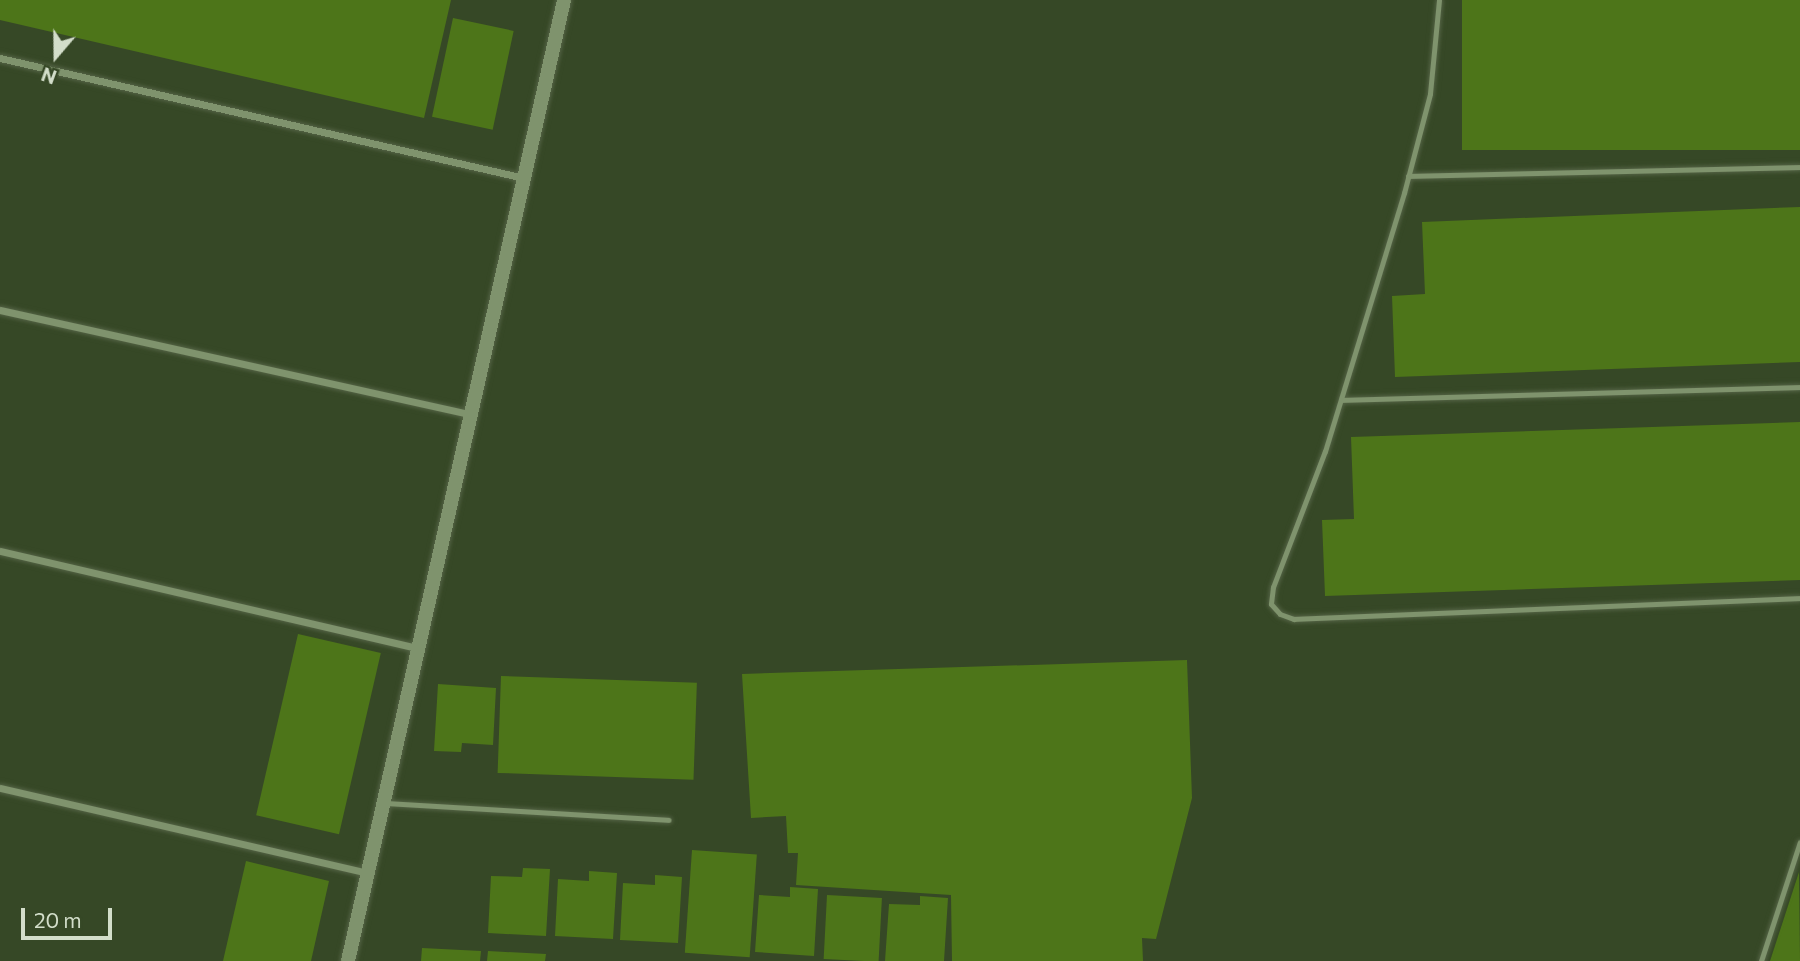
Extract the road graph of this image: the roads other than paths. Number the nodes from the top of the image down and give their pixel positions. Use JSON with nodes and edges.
{"nodes":[{"id":1,"x":563,"y":0,"type":"edge"},
{"id":2,"x":1439,"y":0,"type":"edge"},
{"id":3,"x":0,"y":58,"type":"edge"},
{"id":4,"x":1800,"y":167,"type":"edge"},
{"id":5,"x":1408,"y":177,"type":"junction"},
{"id":6,"x":524,"y":178,"type":"junction"},
{"id":7,"x":0,"y":310,"type":"edge"},
{"id":8,"x":1800,"y":387,"type":"edge"},
{"id":9,"x":1341,"y":400,"type":"junction"},
{"id":10,"x":471,"y":414,"type":"junction"},
{"id":11,"x":0,"y":551,"type":"edge"},
{"id":12,"x":1800,"y":598,"type":"edge"},
{"id":13,"x":418,"y":648,"type":"junction"},
{"id":14,"x":0,"y":788,"type":"edge"},
{"id":15,"x":384,"y":803,"type":"junction"},
{"id":16,"x":668,"y":820,"type":"dead end"},
{"id":17,"x":1800,"y":842,"type":"edge"},
{"id":18,"x":368,"y":873,"type":"junction"},
{"id":19,"x":348,"y":961,"type":"edge"},
{"id":20,"x":1761,"y":961,"type":"edge"}],
"edges":[{"from":1,"to":6,"type":"street"},
{"from":2,"to":5,"type":"lane"},
{"from":3,"to":6,"type":"street"},
{"from":4,"to":5,"type":"lane"},
{"from":5,"to":9,"type":"lane"},
{"from":6,"to":10,"type":"street"},
{"from":7,"to":10,"type":"street"},
{"from":8,"to":9,"type":"lane"},
{"from":9,"to":12,"type":"lane"},
{"from":10,"to":13,"type":"street"},
{"from":11,"to":13,"type":"street"},
{"from":13,"to":15,"type":"street"},
{"from":14,"to":18,"type":"street"},
{"from":15,"to":16,"type":"lane"},
{"from":15,"to":18,"type":"street"},
{"from":17,"to":20,"type":"lane"},
{"from":18,"to":19,"type":"street"}]}
